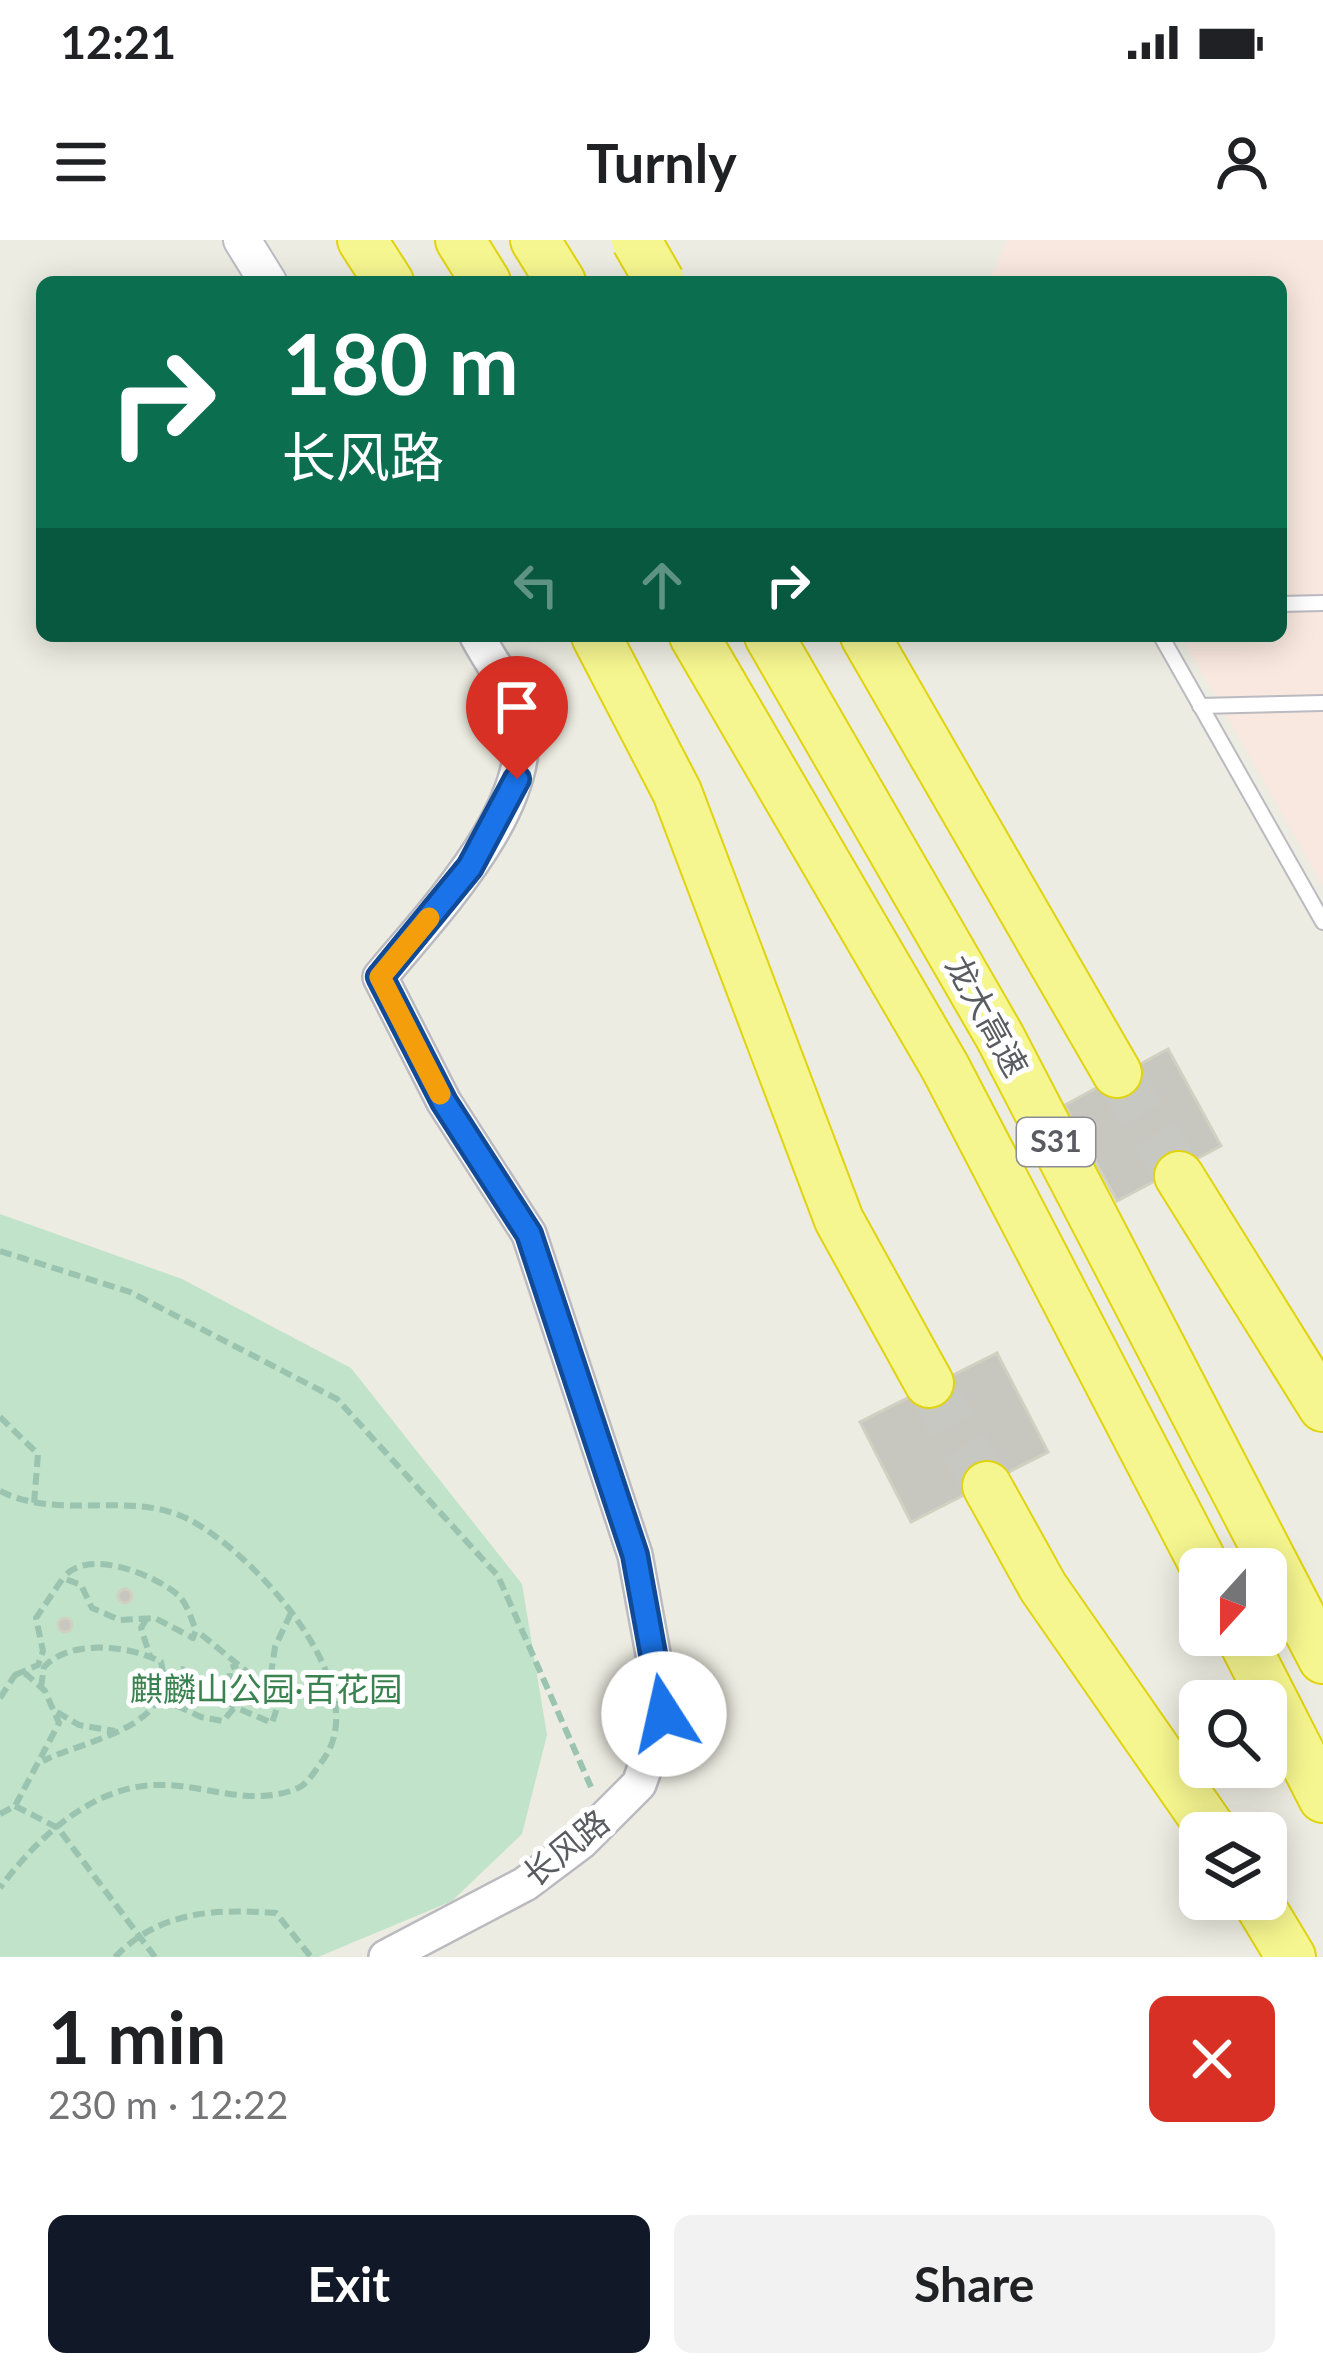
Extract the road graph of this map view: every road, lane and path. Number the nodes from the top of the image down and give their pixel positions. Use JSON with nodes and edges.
{"nodes":[{"id":1,"x":242,"y":240,"type":"edge"},
{"id":2,"x":362,"y":240,"type":"edge"},
{"id":3,"x":460,"y":240,"type":"edge"},
{"id":4,"x":640,"y":240,"type":"edge"},
{"id":5,"x":264,"y":276,"type":"edge"},
{"id":6,"x":385,"y":276,"type":"edge"},
{"id":7,"x":482,"y":276,"type":"edge"},
{"id":8,"x":625,"y":276,"type":"edge"},
{"id":9,"x":657,"y":276,"type":"edge"},
{"id":10,"x":1323,"y":603,"type":"edge"},
{"id":11,"x":1287,"y":604,"type":"edge"},
{"id":12,"x":480,"y":642,"type":"edge"},
{"id":13,"x":599,"y":642,"type":"edge"},
{"id":14,"x":697,"y":642,"type":"edge"},
{"id":15,"x":772,"y":642,"type":"edge"},
{"id":16,"x":868,"y":642,"type":"edge"},
{"id":17,"x":1164,"y":642,"type":"edge"},
{"id":18,"x":1323,"y":703,"type":"edge"},
{"id":19,"x":1200,"y":706,"type":"junction"},
{"id":20,"x":1323,"y":922,"type":"edge"},
{"id":21,"x":1117,"y":1072,"type":"tunnel mouth"},
{"id":22,"x":1179,"y":1176,"type":"tunnel mouth"},
{"id":23,"x":0,"y":1252,"type":"edge"},
{"id":24,"x":929,"y":1383,"type":"tunnel mouth"},
{"id":25,"x":1323,"y":1407,"type":"edge"},
{"id":26,"x":0,"y":1417,"type":"edge"},
{"id":27,"x":987,"y":1486,"type":"tunnel mouth"},
{"id":28,"x":0,"y":1491,"type":"edge"},
{"id":29,"x":34,"y":1504,"type":"junction"},
{"id":30,"x":1195,"y":1548,"type":"edge"},
{"id":31,"x":63,"y":1578,"type":"junction"},
{"id":32,"x":291,"y":1613,"type":"junction"},
{"id":33,"x":147,"y":1619,"type":"junction"},
{"id":34,"x":196,"y":1630,"type":"junction"},
{"id":35,"x":43,"y":1651,"type":"junction"},
{"id":36,"x":224,"y":1652,"type":"junction"},
{"id":37,"x":60,"y":1654,"type":"junction"},
{"id":38,"x":150,"y":1656,"type":"junction"},
{"id":39,"x":1251,"y":1656,"type":"edge"},
{"id":40,"x":1323,"y":1659,"type":"edge"},
{"id":41,"x":160,"y":1662,"type":"junction"},
{"id":42,"x":239,"y":1664,"type":"junction"},
{"id":43,"x":230,"y":1668,"type":"junction"},
{"id":44,"x":182,"y":1669,"type":"junction"},
{"id":45,"x":164,"y":1674,"type":"junction"},
{"id":46,"x":15,"y":1675,"type":"junction"},
{"id":47,"x":226,"y":1682,"type":"junction"},
{"id":48,"x":41,"y":1687,"type":"junction"},
{"id":49,"x":210,"y":1689,"type":"junction"},
{"id":50,"x":268,"y":1693,"type":"junction"},
{"id":51,"x":160,"y":1697,"type":"junction"},
{"id":52,"x":0,"y":1698,"type":"edge"},
{"id":53,"x":232,"y":1705,"type":"junction"},
{"id":54,"x":57,"y":1712,"type":"junction"},
{"id":55,"x":121,"y":1732,"type":"junction"},
{"id":56,"x":44,"y":1761,"type":"junction"},
{"id":57,"x":1323,"y":1798,"type":"edge"},
{"id":58,"x":15,"y":1806,"type":"junction"},
{"id":59,"x":1199,"y":1812,"type":"edge"},
{"id":60,"x":0,"y":1814,"type":"edge"},
{"id":61,"x":605,"y":1818,"type":"junction"},
{"id":62,"x":58,"y":1828,"type":"junction"},
{"id":63,"x":0,"y":1888,"type":"edge"},
{"id":64,"x":1269,"y":1920,"type":"edge"},
{"id":65,"x":140,"y":1937,"type":"junction"},
{"id":66,"x":115,"y":1957,"type":"edge"},
{"id":67,"x":155,"y":1957,"type":"edge"},
{"id":68,"x":310,"y":1957,"type":"edge"},
{"id":69,"x":386,"y":1957,"type":"edge"},
{"id":70,"x":1291,"y":1957,"type":"edge"}],
"edges":[{"from":1,"to":5,"type":"main road"},
{"from":2,"to":6,"type":"highway"},
{"from":3,"to":7,"type":"highway"},
{"from":4,"to":8,"type":"main road"},
{"from":4,"to":9,"type":"highway","bridge":true},
{"from":10,"to":11,"type":"lane"},
{"from":12,"to":61,"type":"street","name":"长风路"},
{"from":13,"to":24,"type":"highway"},
{"from":14,"to":30,"type":"highway","name":"龙大高速","number":"S31"},
{"from":15,"to":40,"type":"highway","name":"龙大高速","number":"S31"},
{"from":16,"to":21,"type":"highway"},
{"from":17,"to":19,"type":"lane"},
{"from":18,"to":19,"type":"lane"},
{"from":19,"to":20,"type":"lane"},
{"from":22,"to":25,"type":"highway"},
{"from":23,"to":61,"type":"path"},
{"from":26,"to":29,"type":"path"},
{"from":27,"to":59,"type":"highway"},
{"from":28,"to":29,"type":"path"},
{"from":29,"to":32,"type":"path"},
{"from":31,"to":33,"type":"path"},
{"from":31,"to":34,"type":"path"},
{"from":31,"to":35,"type":"path"},
{"from":32,"to":50,"type":"path"},
{"from":32,"to":62,"type":"path"},
{"from":33,"to":34,"type":"path"},
{"from":33,"to":38,"type":"path"},
{"from":34,"to":36,"type":"path"},
{"from":35,"to":37,"type":"path"},
{"from":35,"to":46,"type":"path"},
{"from":36,"to":42,"type":"path"},
{"from":36,"to":43,"type":"path"},
{"from":37,"to":38,"type":"path"},
{"from":37,"to":48,"type":"path"},
{"from":38,"to":41,"type":"path"},
{"from":39,"to":57,"type":"highway"},
{"from":41,"to":44,"type":"path"},
{"from":41,"to":45,"type":"path"},
{"from":42,"to":43,"type":"path"},
{"from":42,"to":50,"type":"path"},
{"from":43,"to":47,"type":"path"},
{"from":44,"to":45,"type":"path"},
{"from":44,"to":49,"type":"path"},
{"from":45,"to":51,"type":"path"},
{"from":46,"to":48,"type":"path"},
{"from":46,"to":52,"type":"path"},
{"from":47,"to":49,"type":"path"},
{"from":47,"to":53,"type":"path"},
{"from":48,"to":54,"type":"path"},
{"from":49,"to":53,"type":"path"},
{"from":50,"to":53,"type":"path"},
{"from":51,"to":53,"type":"path"},
{"from":51,"to":55,"type":"path"},
{"from":54,"to":55,"type":"path"},
{"from":54,"to":56,"type":"path"},
{"from":55,"to":56,"type":"path"},
{"from":56,"to":58,"type":"path"},
{"from":58,"to":60,"type":"path"},
{"from":58,"to":62,"type":"path"},
{"from":61,"to":69,"type":"street","name":"长风路"},
{"from":62,"to":63,"type":"path"},
{"from":62,"to":65,"type":"path"},
{"from":64,"to":70,"type":"highway"},
{"from":65,"to":66,"type":"path"},
{"from":65,"to":67,"type":"path"},
{"from":65,"to":68,"type":"path"}]}
